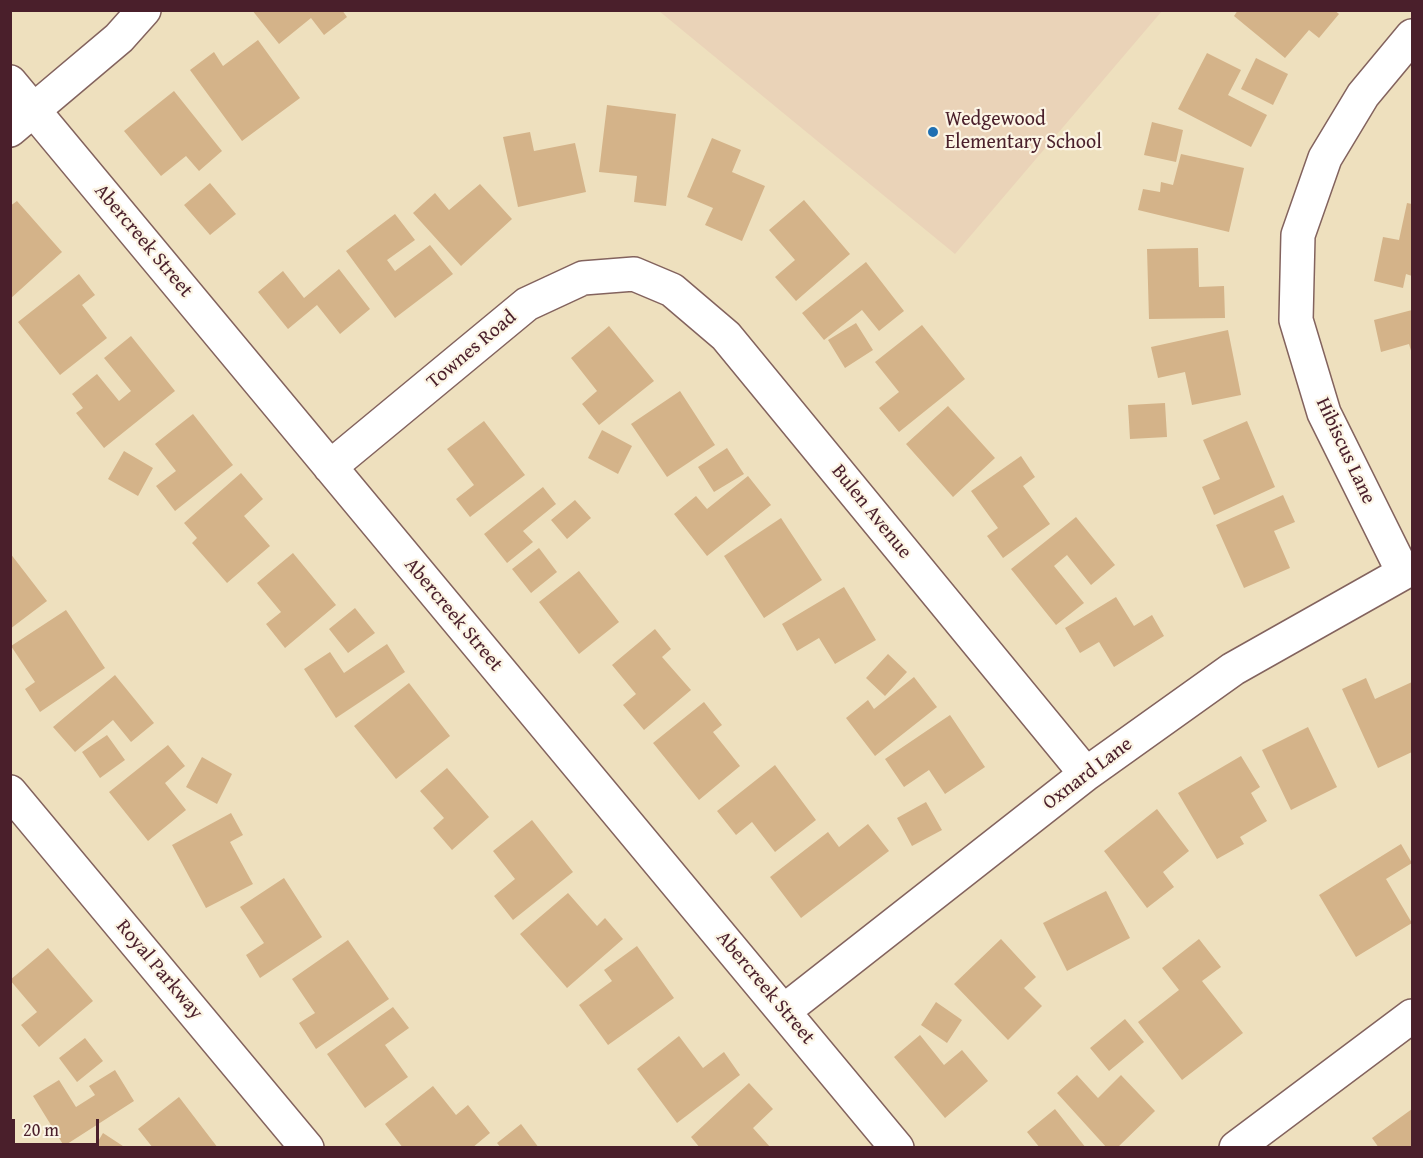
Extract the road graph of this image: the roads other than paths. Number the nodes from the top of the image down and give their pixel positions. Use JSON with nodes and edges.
{"nodes":[{"id":1,"x":144,"y":10,"type":"edge"},
{"id":2,"x":1413,"y":36,"type":"edge"},
{"id":3,"x":10,"y":82,"type":"edge"},
{"id":4,"x":23,"y":121,"type":"edge"},
{"id":5,"x":634,"y":274,"type":"joint"},
{"id":6,"x":330,"y":467,"type":"junction"},
{"id":7,"x":1408,"y":570,"type":"edge"},
{"id":8,"x":1086,"y":774,"type":"junction"},
{"id":9,"x":10,"y":792,"type":"edge"},
{"id":10,"x":784,"y":1011,"type":"junction"},
{"id":11,"x":1413,"y":1016,"type":"edge"},
{"id":12,"x":307,"y":1148,"type":"edge"},
{"id":13,"x":897,"y":1148,"type":"edge"},
{"id":14,"x":1236,"y":1148,"type":"edge"}],
"edges":[{"from":1,"to":4,"type":"street"},
{"from":2,"to":7,"type":"street","name":"Hibiscus Lane"},
{"from":3,"to":4,"type":"street","name":"Abercreek Street"},
{"from":4,"to":6,"type":"street","name":"Abercreek Street"},
{"from":5,"to":6,"type":"street","name":"Townes Road"},
{"from":5,"to":8,"type":"street","name":"Bulen Avenue"},
{"from":6,"to":10,"type":"street","name":"Abercreek Street"},
{"from":7,"to":8,"type":"street","name":"Oxnard Lane"},
{"from":8,"to":10,"type":"street","name":"Oxnard Lane"},
{"from":9,"to":12,"type":"street","name":"Royal Parkway"},
{"from":10,"to":13,"type":"street","name":"Abercreek Street"},
{"from":11,"to":14,"type":"street"}]}
